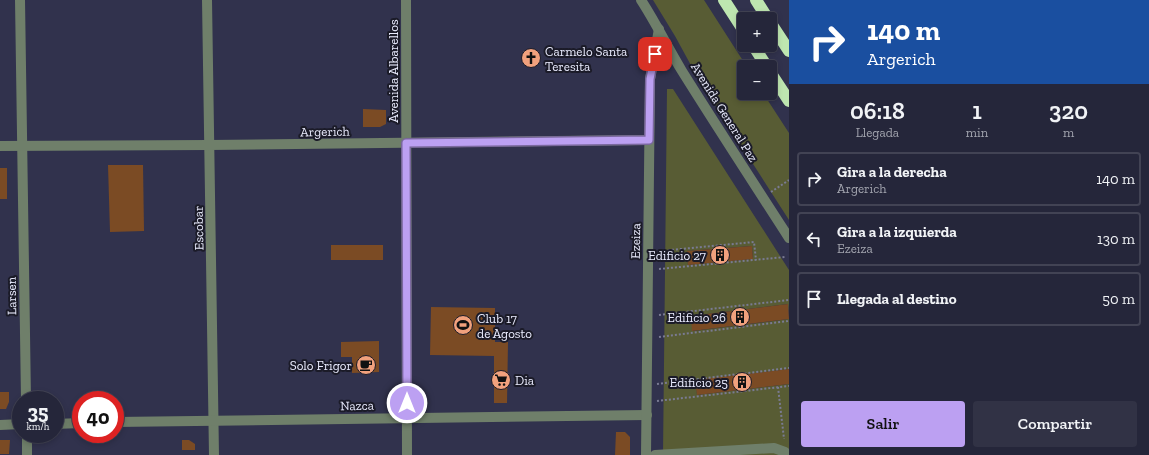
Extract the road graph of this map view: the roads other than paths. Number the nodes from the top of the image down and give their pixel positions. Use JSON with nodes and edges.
{"nodes":[{"id":1,"x":20,"y":0,"type":"edge"},
{"id":2,"x":207,"y":0,"type":"edge"},
{"id":3,"x":406,"y":0,"type":"edge"},
{"id":4,"x":641,"y":0,"type":"edge"},
{"id":5,"x":724,"y":0,"type":"edge"},
{"id":6,"x":756,"y":0,"type":"edge"},
{"id":7,"x":764,"y":12,"type":"edge"},
{"id":8,"x":737,"y":20,"type":"edge"},
{"id":9,"x":659,"y":29,"type":"junction"},
{"id":10,"x":777,"y":33,"type":"edge"},
{"id":11,"x":789,"y":51,"type":"edge"},
{"id":12,"x":777,"y":83,"type":"edge"},
{"id":13,"x":789,"y":101,"type":"edge"},
{"id":14,"x":649,"y":140,"type":"junction"},
{"id":15,"x":406,"y":143,"type":"junction"},
{"id":16,"x":209,"y":145,"type":"junction"},
{"id":17,"x":0,"y":146,"type":"edge"},
{"id":18,"x":22,"y":146,"type":"junction"},
{"id":19,"x":789,"y":238,"type":"edge"},
{"id":20,"x":26,"y":391,"type":"edge"},
{"id":21,"x":647,"y":415,"type":"junction"},
{"id":22,"x":407,"y":418,"type":"junction"},
{"id":23,"x":214,"y":420,"type":"junction"},
{"id":24,"x":124,"y":422,"type":"edge"},
{"id":25,"x":12,"y":424,"type":"edge"},
{"id":26,"x":0,"y":425,"type":"edge"},
{"id":27,"x":26,"y":443,"type":"edge"},
{"id":28,"x":783,"y":453,"type":"edge"},
{"id":29,"x":27,"y":455,"type":"edge"},
{"id":30,"x":214,"y":455,"type":"edge"},
{"id":31,"x":407,"y":455,"type":"edge"},
{"id":32,"x":646,"y":455,"type":"edge"},
{"id":33,"x":655,"y":455,"type":"edge"}],
"edges":[{"from":1,"to":18,"type":"street","name":"Larsen"},
{"from":2,"to":16,"type":"street","name":"Escobar"},
{"from":3,"to":15,"type":"street","name":"Avenida Albarellos"},
{"from":4,"to":9,"type":"street","name":"Avenida General Paz"},
{"from":5,"to":8,"type":"highway"},
{"from":6,"to":7,"type":"highway"},
{"from":9,"to":14,"type":"street","name":"Ezeiza"},
{"from":9,"to":19,"type":"street","name":"Avenida General Paz"},
{"from":10,"to":11,"type":"highway"},
{"from":12,"to":13,"type":"highway"},
{"from":14,"to":15,"type":"street","name":"Argerich"},
{"from":14,"to":21,"type":"street","name":"Ezeiza"},
{"from":15,"to":16,"type":"street","name":"Argerich"},
{"from":15,"to":22,"type":"street","name":"Avenida Albarellos"},
{"from":16,"to":18,"type":"street","name":"Argerich"},
{"from":16,"to":23,"type":"street","name":"Escobar"},
{"from":17,"to":18,"type":"street","name":"Argerich"},
{"from":18,"to":20,"type":"street","name":"Larsen"},
{"from":21,"to":22,"type":"street","name":"Nazca"},
{"from":21,"to":32,"type":"street","name":"Ezeiza"},
{"from":22,"to":23,"type":"street","name":"Nazca"},
{"from":22,"to":31,"type":"street","name":"Avenida Albarellos"},
{"from":23,"to":24,"type":"street","name":"Nazca"},
{"from":23,"to":30,"type":"street","name":"Escobar"},
{"from":25,"to":26,"type":"street"},
{"from":27,"to":29,"type":"street"},
{"from":28,"to":33,"type":"street"}]}
